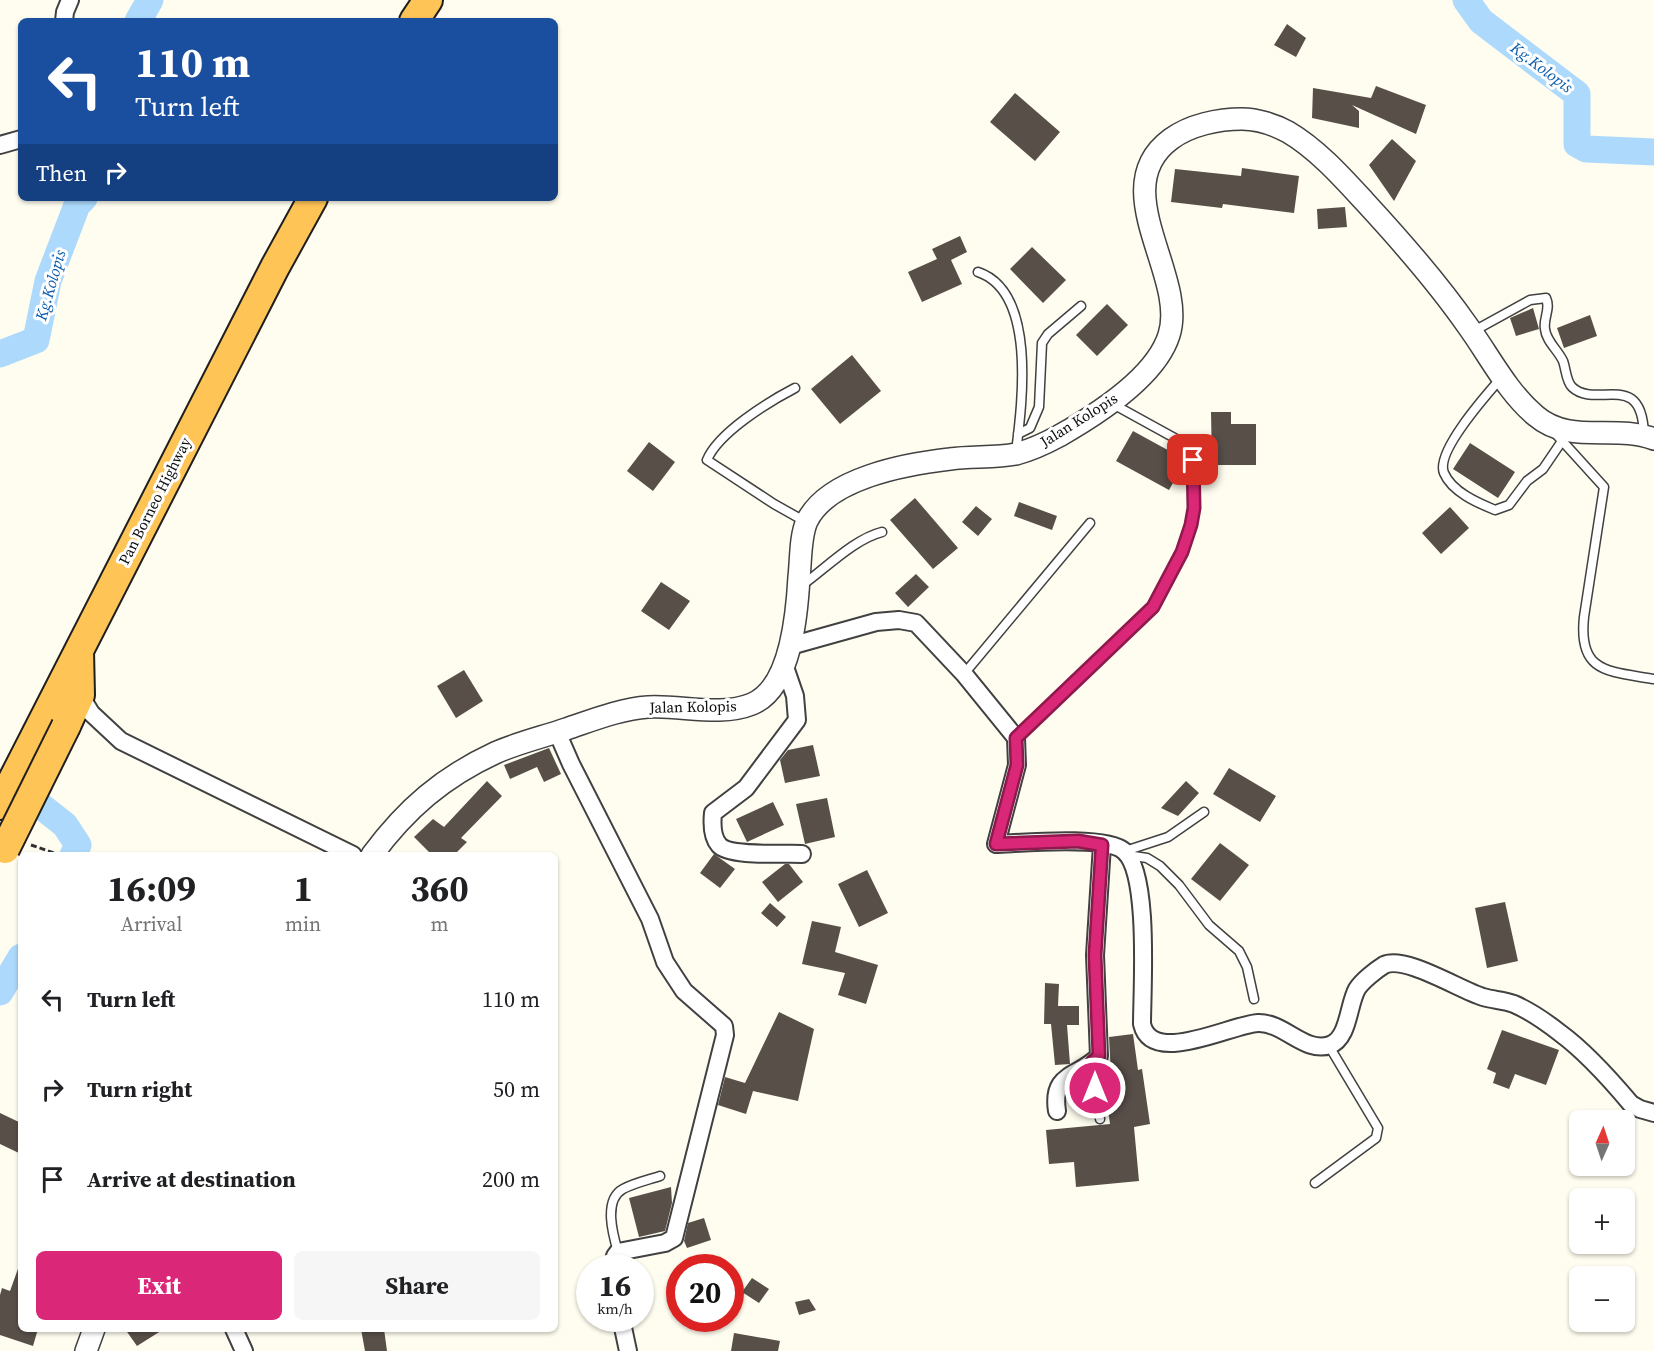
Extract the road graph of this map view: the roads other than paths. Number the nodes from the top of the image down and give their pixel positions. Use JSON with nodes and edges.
{"nodes":[{"id":1,"x":70,"y":0,"type":"edge"},
{"id":2,"x":428,"y":0,"type":"edge"},
{"id":3,"x":64,"y":18,"type":"edge"},
{"id":4,"x":416,"y":18,"type":"edge"},
{"id":5,"x":18,"y":140,"type":"edge"},
{"id":6,"x":0,"y":145,"type":"edge"},
{"id":7,"x":311,"y":201,"type":"edge"},
{"id":8,"x":978,"y":272,"type":"dead end"},
{"id":9,"x":1081,"y":306,"type":"dead end"},
{"id":10,"x":1472,"y":332,"type":"junction"},
{"id":11,"x":1502,"y":377,"type":"junction"},
{"id":12,"x":795,"y":388,"type":"dead end"},
{"id":13,"x":1111,"y":403,"type":"junction"},
{"id":14,"x":1547,"y":424,"type":"junction"},
{"id":15,"x":1649,"y":437,"type":"edge"},
{"id":16,"x":1562,"y":441,"type":"junction"},
{"id":17,"x":1017,"y":444,"type":"junction"},
{"id":18,"x":806,"y":522,"type":"junction"},
{"id":19,"x":1090,"y":523,"type":"dead end"},
{"id":20,"x":882,"y":532,"type":"dead end"},
{"id":21,"x":798,"y":588,"type":"junction"},
{"id":22,"x":79,"y":649,"type":"junction"},
{"id":23,"x":787,"y":655,"type":"junction"},
{"id":24,"x":964,"y":674,"type":"junction"},
{"id":25,"x":1653,"y":679,"type":"edge"},
{"id":26,"x":80,"y":695,"type":"junction"},
{"id":27,"x":56,"y":720,"type":"junction"},
{"id":28,"x":557,"y":732,"type":"junction"},
{"id":29,"x":1016,"y":738,"type":"junction"},
{"id":30,"x":0,"y":806,"type":"edge"},
{"id":31,"x":1204,"y":812,"type":"dead end"},
{"id":32,"x":1102,"y":845,"type":"junction"},
{"id":33,"x":347,"y":852,"type":"edge"},
{"id":34,"x":374,"y":852,"type":"edge"},
{"id":35,"x":2,"y":853,"type":"edge"},
{"id":36,"x":1126,"y":853,"type":"junction"},
{"id":37,"x":802,"y":854,"type":"dead end"},
{"id":38,"x":1254,"y":999,"type":"dead end"},
{"id":39,"x":1329,"y":1046,"type":"junction"},
{"id":40,"x":1092,"y":1062,"type":"junction"},
{"id":41,"x":1057,"y":1110,"type":"dead end"},
{"id":42,"x":1654,"y":1113,"type":"edge"},
{"id":43,"x":1100,"y":1119,"type":"dead end"},
{"id":44,"x":660,"y":1176,"type":"dead end"},
{"id":45,"x":1315,"y":1183,"type":"dead end"},
{"id":46,"x":615,"y":1254,"type":"edge"},
{"id":47,"x":633,"y":1254,"type":"edge"},
{"id":48,"x":93,"y":1332,"type":"edge"},
{"id":49,"x":235,"y":1332,"type":"edge"},
{"id":50,"x":624,"y":1332,"type":"edge"},
{"id":51,"x":86,"y":1351,"type":"edge"},
{"id":52,"x":244,"y":1351,"type":"edge"},
{"id":53,"x":628,"y":1351,"type":"edge"}],
"edges":[{"from":1,"to":3,"type":"street"},
{"from":2,"to":4,"type":"highway"},
{"from":5,"to":6,"type":"street"},
{"from":7,"to":22,"type":"highway","name":"Pan Borneo Highway"},
{"from":8,"to":17,"type":"lane"},
{"from":9,"to":17,"type":"lane"},
{"from":10,"to":11,"type":"street","name":"Jalan Kolopis"},
{"from":10,"to":13,"type":"street","name":"Jalan Kolopis"},
{"from":10,"to":15,"type":"lane"},
{"from":11,"to":14,"type":"street","name":"Jalan Kolopis"},
{"from":11,"to":16,"type":"lane"},
{"from":12,"to":18,"type":"lane"},
{"from":13,"to":17,"type":"street","name":"Jalan Kolopis"},
{"from":13,"to":29,"type":"lane"},
{"from":14,"to":15,"type":"street","name":"Jalan Kolopis"},
{"from":14,"to":16,"type":"lane"},
{"from":16,"to":25,"type":"lane"},
{"from":17,"to":18,"type":"street","name":"Jalan Kolopis"},
{"from":18,"to":21,"type":"street","name":"Jalan Kolopis"},
{"from":19,"to":24,"type":"lane"},
{"from":20,"to":21,"type":"lane"},
{"from":21,"to":23,"type":"street","name":"Jalan Kolopis"},
{"from":22,"to":26,"type":"highway"},
{"from":22,"to":27,"type":"highway","name":"Pan Borneo Highway"},
{"from":23,"to":24,"type":"street"},
{"from":23,"to":28,"type":"street","name":"Jalan Kolopis"},
{"from":23,"to":37,"type":"street"},
{"from":24,"to":29,"type":"street"},
{"from":26,"to":27,"type":"highway"},
{"from":26,"to":33,"type":"street"},
{"from":27,"to":30,"type":"highway","name":"Pan Borneo Highway"},
{"from":27,"to":35,"type":"highway","bridge":true},
{"from":28,"to":34,"type":"street","name":"Jalan Kolopis"},
{"from":28,"to":47,"type":"street"},
{"from":29,"to":32,"type":"street"},
{"from":31,"to":36,"type":"lane"},
{"from":32,"to":36,"type":"street"},
{"from":32,"to":40,"type":"street"},
{"from":36,"to":38,"type":"lane"},
{"from":36,"to":39,"type":"street"},
{"from":39,"to":42,"type":"street"},
{"from":39,"to":45,"type":"lane"},
{"from":40,"to":41,"type":"street"},
{"from":40,"to":43,"type":"lane"},
{"from":44,"to":46,"type":"lane"},
{"from":48,"to":51,"type":"street"},
{"from":49,"to":52,"type":"street"},
{"from":50,"to":53,"type":"street"}]}
